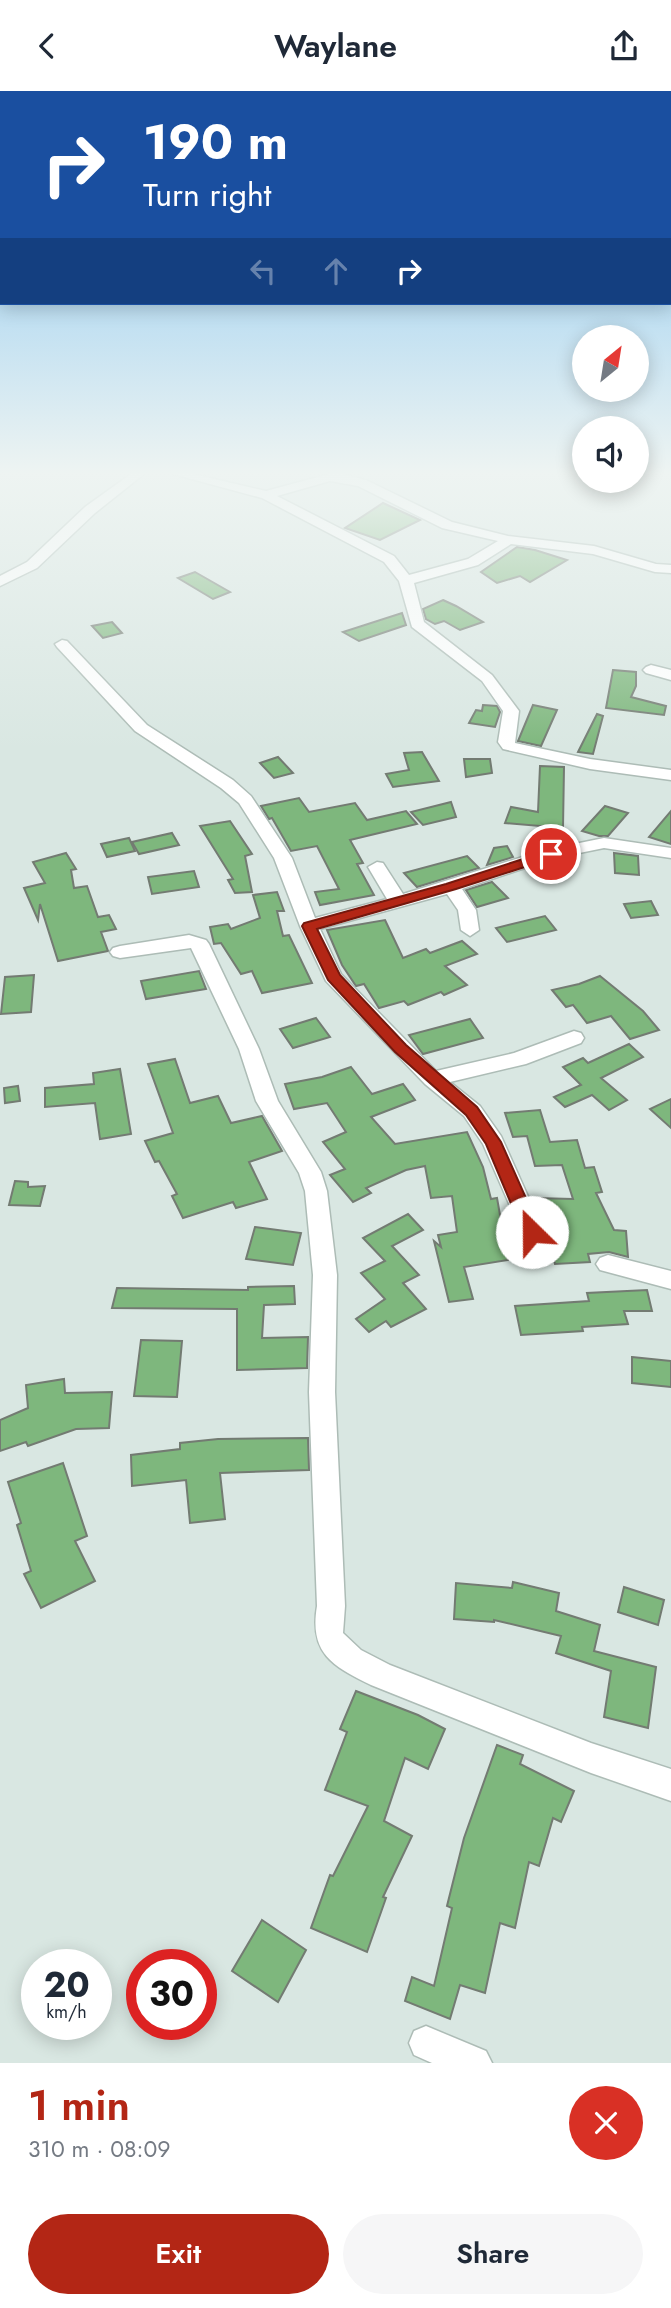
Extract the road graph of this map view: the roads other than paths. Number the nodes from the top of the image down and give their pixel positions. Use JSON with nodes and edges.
{"nodes":[{"id":1,"x":30,"y":566,"type":"edge"},
{"id":2,"x":395,"y":566,"type":"edge"},
{"id":3,"x":463,"y":566,"type":"edge"},
{"id":4,"x":649,"y":566,"type":"edge"},
{"id":5,"x":671,"y":569,"type":"edge"},
{"id":6,"x":406,"y":580,"type":"junction"},
{"id":7,"x":0,"y":582,"type":"edge"},
{"id":8,"x":62,"y":644,"type":"dead end"},
{"id":9,"x":651,"y":670,"type":"dead end"},
{"id":10,"x":671,"y":675,"type":"edge"},
{"id":11,"x":671,"y":775,"type":"edge"},
{"id":12,"x":671,"y":853,"type":"edge"},
{"id":13,"x":377,"y":867,"type":"dead end"},
{"id":14,"x":451,"y":887,"type":"junction"},
{"id":15,"x":397,"y":900,"type":"junction"},
{"id":16,"x":309,"y":926,"type":"junction"},
{"id":17,"x":470,"y":930,"type":"dead end"},
{"id":18,"x":120,"y":952,"type":"dead end"},
{"id":19,"x":574,"y":1038,"type":"dead end"},
{"id":20,"x":432,"y":1079,"type":"junction"},
{"id":21,"x":532,"y":1232,"type":"dead end"},
{"id":22,"x":608,"y":1264,"type":"dead end"},
{"id":23,"x":671,"y":1280,"type":"edge"},
{"id":24,"x":671,"y":1785,"type":"edge"},
{"id":25,"x":426,"y":2043,"type":"dead end"},
{"id":26,"x":474,"y":2063,"type":"edge"}],
"edges":[{"from":1,"to":7,"type":"street"},
{"from":2,"to":6,"type":"street"},
{"from":3,"to":6,"type":"street"},
{"from":4,"to":5,"type":"street"},
{"from":6,"to":11,"type":"street"},
{"from":8,"to":16,"type":"street"},
{"from":9,"to":10,"type":"street"},
{"from":12,"to":14,"type":"street"},
{"from":13,"to":15,"type":"street"},
{"from":14,"to":15,"type":"street"},
{"from":14,"to":17,"type":"street"},
{"from":15,"to":16,"type":"street"},
{"from":16,"to":20,"type":"street"},
{"from":18,"to":24,"type":"street"},
{"from":19,"to":20,"type":"street"},
{"from":20,"to":21,"type":"street"},
{"from":22,"to":23,"type":"street"},
{"from":25,"to":26,"type":"street"}]}
